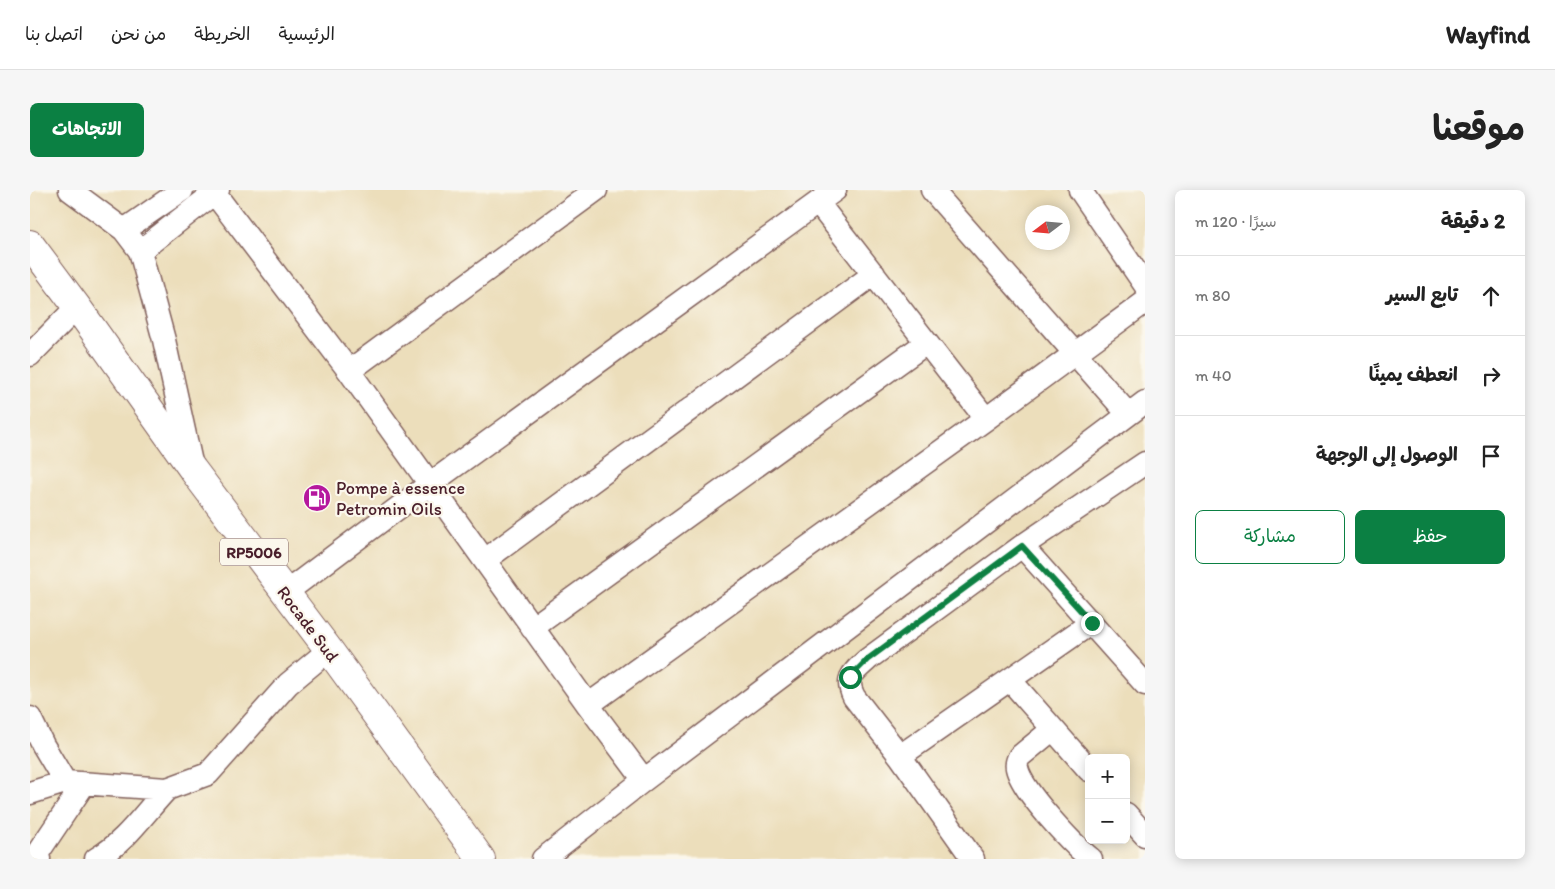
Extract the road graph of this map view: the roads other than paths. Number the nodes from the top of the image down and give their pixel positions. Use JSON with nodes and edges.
{"nodes":[{"id":1,"x":70,"y":190,"type":"edge"},
{"id":2,"x":182,"y":190,"type":"edge"},
{"id":3,"x":596,"y":190,"type":"edge"},
{"id":4,"x":932,"y":190,"type":"edge"},
{"id":5,"x":1080,"y":190,"type":"edge"},
{"id":6,"x":215,"y":191,"type":"edge"},
{"id":7,"x":826,"y":196,"type":"edge"},
{"id":8,"x":124,"y":230,"type":"junction"},
{"id":9,"x":30,"y":244,"type":"edge"},
{"id":10,"x":140,"y":251,"type":"junction"},
{"id":11,"x":874,"y":274,"type":"junction"},
{"id":12,"x":1145,"y":284,"type":"edge"},
{"id":13,"x":1145,"y":302,"type":"edge"},
{"id":14,"x":78,"y":306,"type":"junction"},
{"id":15,"x":926,"y":343,"type":"junction"},
{"id":16,"x":1076,"y":354,"type":"junction"},
{"id":17,"x":30,"y":356,"type":"edge"},
{"id":18,"x":349,"y":370,"type":"junction"},
{"id":19,"x":1136,"y":408,"type":"edge"},
{"id":20,"x":986,"y":419,"type":"junction"},
{"id":21,"x":1145,"y":463,"type":"edge"},
{"id":22,"x":193,"y":470,"type":"junction"},
{"id":23,"x":430,"y":484,"type":"junction"},
{"id":24,"x":1022,"y":546,"type":"junction"},
{"id":25,"x":485,"y":560,"type":"junction"},
{"id":26,"x":285,"y":593,"type":"junction"},
{"id":27,"x":1092,"y":623,"type":"junction"},
{"id":28,"x":532,"y":628,"type":"junction"},
{"id":29,"x":329,"y":650,"type":"junction"},
{"id":30,"x":1010,"y":680,"type":"junction"},
{"id":31,"x":1145,"y":684,"type":"edge"},
{"id":32,"x":588,"y":705,"type":"junction"},
{"id":33,"x":30,"y":718,"type":"edge"},
{"id":34,"x":1053,"y":729,"type":"junction"},
{"id":35,"x":900,"y":756,"type":"junction"},
{"id":36,"x":1085,"y":765,"type":"edge"},
{"id":37,"x":644,"y":780,"type":"junction"},
{"id":38,"x":74,"y":783,"type":"junction"},
{"id":39,"x":168,"y":789,"type":"junction"},
{"id":40,"x":30,"y":794,"type":"edge"},
{"id":41,"x":1130,"y":818,"type":"edge"},
{"id":42,"x":1145,"y":834,"type":"edge"},
{"id":43,"x":39,"y":859,"type":"edge"},
{"id":44,"x":96,"y":859,"type":"edge"},
{"id":45,"x":480,"y":859,"type":"edge"},
{"id":46,"x":543,"y":859,"type":"edge"},
{"id":47,"x":973,"y":859,"type":"edge"},
{"id":48,"x":1091,"y":859,"type":"edge"}],
"edges":[{"from":1,"to":8,"type":"street"},
{"from":2,"to":8,"type":"street"},
{"from":3,"to":18,"type":"street"},
{"from":4,"to":16,"type":"street"},
{"from":5,"to":12,"type":"street"},
{"from":6,"to":10,"type":"street"},
{"from":6,"to":18,"type":"street"},
{"from":7,"to":11,"type":"street"},
{"from":7,"to":23,"type":"street"},
{"from":8,"to":10,"type":"street"},
{"from":9,"to":14,"type":"main road","name":"Rocade Sud","number":"RP5006"},
{"from":10,"to":22,"type":"street"},
{"from":11,"to":15,"type":"street"},
{"from":11,"to":25,"type":"street"},
{"from":13,"to":16,"type":"street"},
{"from":14,"to":17,"type":"street"},
{"from":14,"to":22,"type":"main road","name":"Rocade Sud","number":"RP5006"},
{"from":15,"to":20,"type":"street"},
{"from":15,"to":28,"type":"street"},
{"from":16,"to":19,"type":"street"},
{"from":16,"to":20,"type":"street"},
{"from":18,"to":23,"type":"street"},
{"from":19,"to":37,"type":"street"},
{"from":20,"to":32,"type":"street"},
{"from":21,"to":24,"type":"street"},
{"from":22,"to":26,"type":"main road","name":"Rocade Sud","number":"RP5006"},
{"from":23,"to":25,"type":"street"},
{"from":23,"to":26,"type":"street"},
{"from":24,"to":27,"type":"street"},
{"from":24,"to":35,"type":"street"},
{"from":25,"to":28,"type":"street"},
{"from":26,"to":29,"type":"main road","name":"Rocade Sud","number":"RP5006"},
{"from":27,"to":30,"type":"street"},
{"from":27,"to":31,"type":"street"},
{"from":28,"to":32,"type":"street"},
{"from":29,"to":39,"type":"street"},
{"from":29,"to":45,"type":"main road","name":"Rocade Sud","number":"RP5006"},
{"from":30,"to":34,"type":"street"},
{"from":30,"to":35,"type":"street"},
{"from":32,"to":37,"type":"street"},
{"from":33,"to":38,"type":"street"},
{"from":34,"to":36,"type":"street"},
{"from":34,"to":48,"type":"street"},
{"from":35,"to":47,"type":"street"},
{"from":37,"to":46,"type":"street"},
{"from":38,"to":39,"type":"street"},
{"from":38,"to":40,"type":"street"},
{"from":38,"to":43,"type":"street"},
{"from":39,"to":44,"type":"street"},
{"from":41,"to":42,"type":"street"}]}
